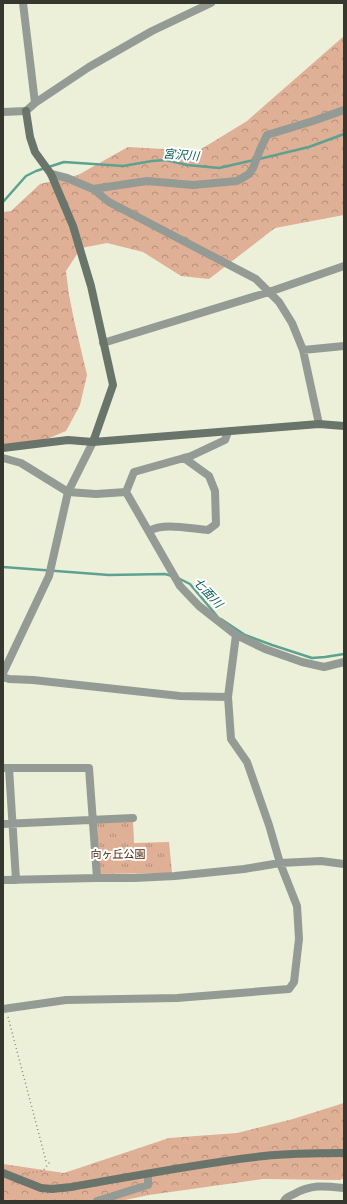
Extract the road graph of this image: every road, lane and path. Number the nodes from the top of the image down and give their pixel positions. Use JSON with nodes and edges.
{"nodes":[{"id":1,"x":23,"y":3,"type":"edge"},
{"id":2,"x":211,"y":3,"type":"edge"},
{"id":3,"x":35,"y":103,"type":"junction"},
{"id":4,"x":344,"y":110,"type":"edge"},
{"id":5,"x":26,"y":111,"type":"junction"},
{"id":6,"x":3,"y":112,"type":"edge"},
{"id":7,"x":51,"y":174,"type":"junction"},
{"id":8,"x":93,"y":189,"type":"junction"},
{"id":9,"x":344,"y":266,"type":"edge"},
{"id":10,"x":269,"y":292,"type":"junction"},
{"id":11,"x":103,"y":342,"type":"junction"},
{"id":12,"x":344,"y":346,"type":"edge"},
{"id":13,"x":303,"y":350,"type":"junction"},
{"id":14,"x":319,"y":424,"type":"junction"},
{"id":15,"x":344,"y":426,"type":"edge"},
{"id":16,"x":228,"y":432,"type":"junction"},
{"id":17,"x":93,"y":442,"type":"junction"},
{"id":18,"x":3,"y":448,"type":"edge"},
{"id":19,"x":3,"y":458,"type":"edge"},
{"id":20,"x":184,"y":458,"type":"junction"},
{"id":21,"x":68,"y":492,"type":"junction"},
{"id":22,"x":126,"y":492,"type":"junction"},
{"id":23,"x":149,"y":531,"type":"junction"},
{"id":24,"x":236,"y":635,"type":"junction"},
{"id":25,"x":344,"y":662,"type":"edge"},
{"id":26,"x":3,"y":673,"type":"edge"},
{"id":27,"x":3,"y":677,"type":"edge"},
{"id":28,"x":228,"y":697,"type":"junction"},
{"id":29,"x":6,"y":768,"type":"edge"},
{"id":30,"x":133,"y":818,"type":"dead end"},
{"id":31,"x":93,"y":820,"type":"junction"},
{"id":32,"x":3,"y":824,"type":"edge"},
{"id":33,"x":12,"y":824,"type":"junction"},
{"id":34,"x":280,"y":863,"type":"junction"},
{"id":35,"x":344,"y":864,"type":"edge"},
{"id":36,"x":97,"y":878,"type":"junction"},
{"id":37,"x":3,"y":880,"type":"edge"},
{"id":38,"x":16,"y":880,"type":"junction"},
{"id":39,"x":4,"y":1009,"type":"edge"},
{"id":40,"x":344,"y":1153,"type":"edge"},
{"id":41,"x":3,"y":1173,"type":"edge"},
{"id":42,"x":25,"y":1173,"type":"dead end"},
{"id":43,"x":148,"y":1174,"type":"junction"},
{"id":44,"x":344,"y":1188,"type":"edge"},
{"id":45,"x":97,"y":1201,"type":"edge"},
{"id":46,"x":284,"y":1201,"type":"edge"}],
"edges":[{"from":1,"to":3,"type":"street"},
{"from":2,"to":3,"type":"street"},
{"from":3,"to":5,"type":"street"},
{"from":4,"to":8,"type":"street"},
{"from":5,"to":6,"type":"street"},
{"from":5,"to":7,"type":"street"},
{"from":7,"to":8,"type":"street"},
{"from":7,"to":11,"type":"street"},
{"from":8,"to":10,"type":"street"},
{"from":9,"to":10,"type":"street"},
{"from":10,"to":11,"type":"street"},
{"from":10,"to":13,"type":"street"},
{"from":11,"to":17,"type":"street"},
{"from":12,"to":13,"type":"street"},
{"from":13,"to":14,"type":"street"},
{"from":14,"to":15,"type":"street"},
{"from":14,"to":16,"type":"street"},
{"from":16,"to":17,"type":"street"},
{"from":16,"to":20,"type":"street"},
{"from":17,"to":18,"type":"street"},
{"from":17,"to":21,"type":"street"},
{"from":19,"to":21,"type":"street"},
{"from":20,"to":22,"type":"street"},
{"from":20,"to":23,"type":"street"},
{"from":21,"to":22,"type":"street"},
{"from":21,"to":26,"type":"street"},
{"from":22,"to":23,"type":"street"},
{"from":23,"to":24,"type":"street"},
{"from":24,"to":25,"type":"street"},
{"from":24,"to":28,"type":"street"},
{"from":27,"to":28,"type":"street"},
{"from":28,"to":34,"type":"street"},
{"from":29,"to":31,"type":"street"},
{"from":29,"to":33,"type":"street"},
{"from":30,"to":31,"type":"street"},
{"from":31,"to":33,"type":"street"},
{"from":31,"to":36,"type":"street"},
{"from":32,"to":33,"type":"street"},
{"from":33,"to":38,"type":"street"},
{"from":34,"to":35,"type":"street"},
{"from":34,"to":36,"type":"street"},
{"from":34,"to":39,"type":"street"},
{"from":36,"to":38,"type":"street"},
{"from":37,"to":38,"type":"street"},
{"from":39,"to":42,"type":"path"},
{"from":40,"to":43,"type":"street"},
{"from":41,"to":43,"type":"street"},
{"from":43,"to":45,"type":"street"},
{"from":44,"to":46,"type":"street"}]}
